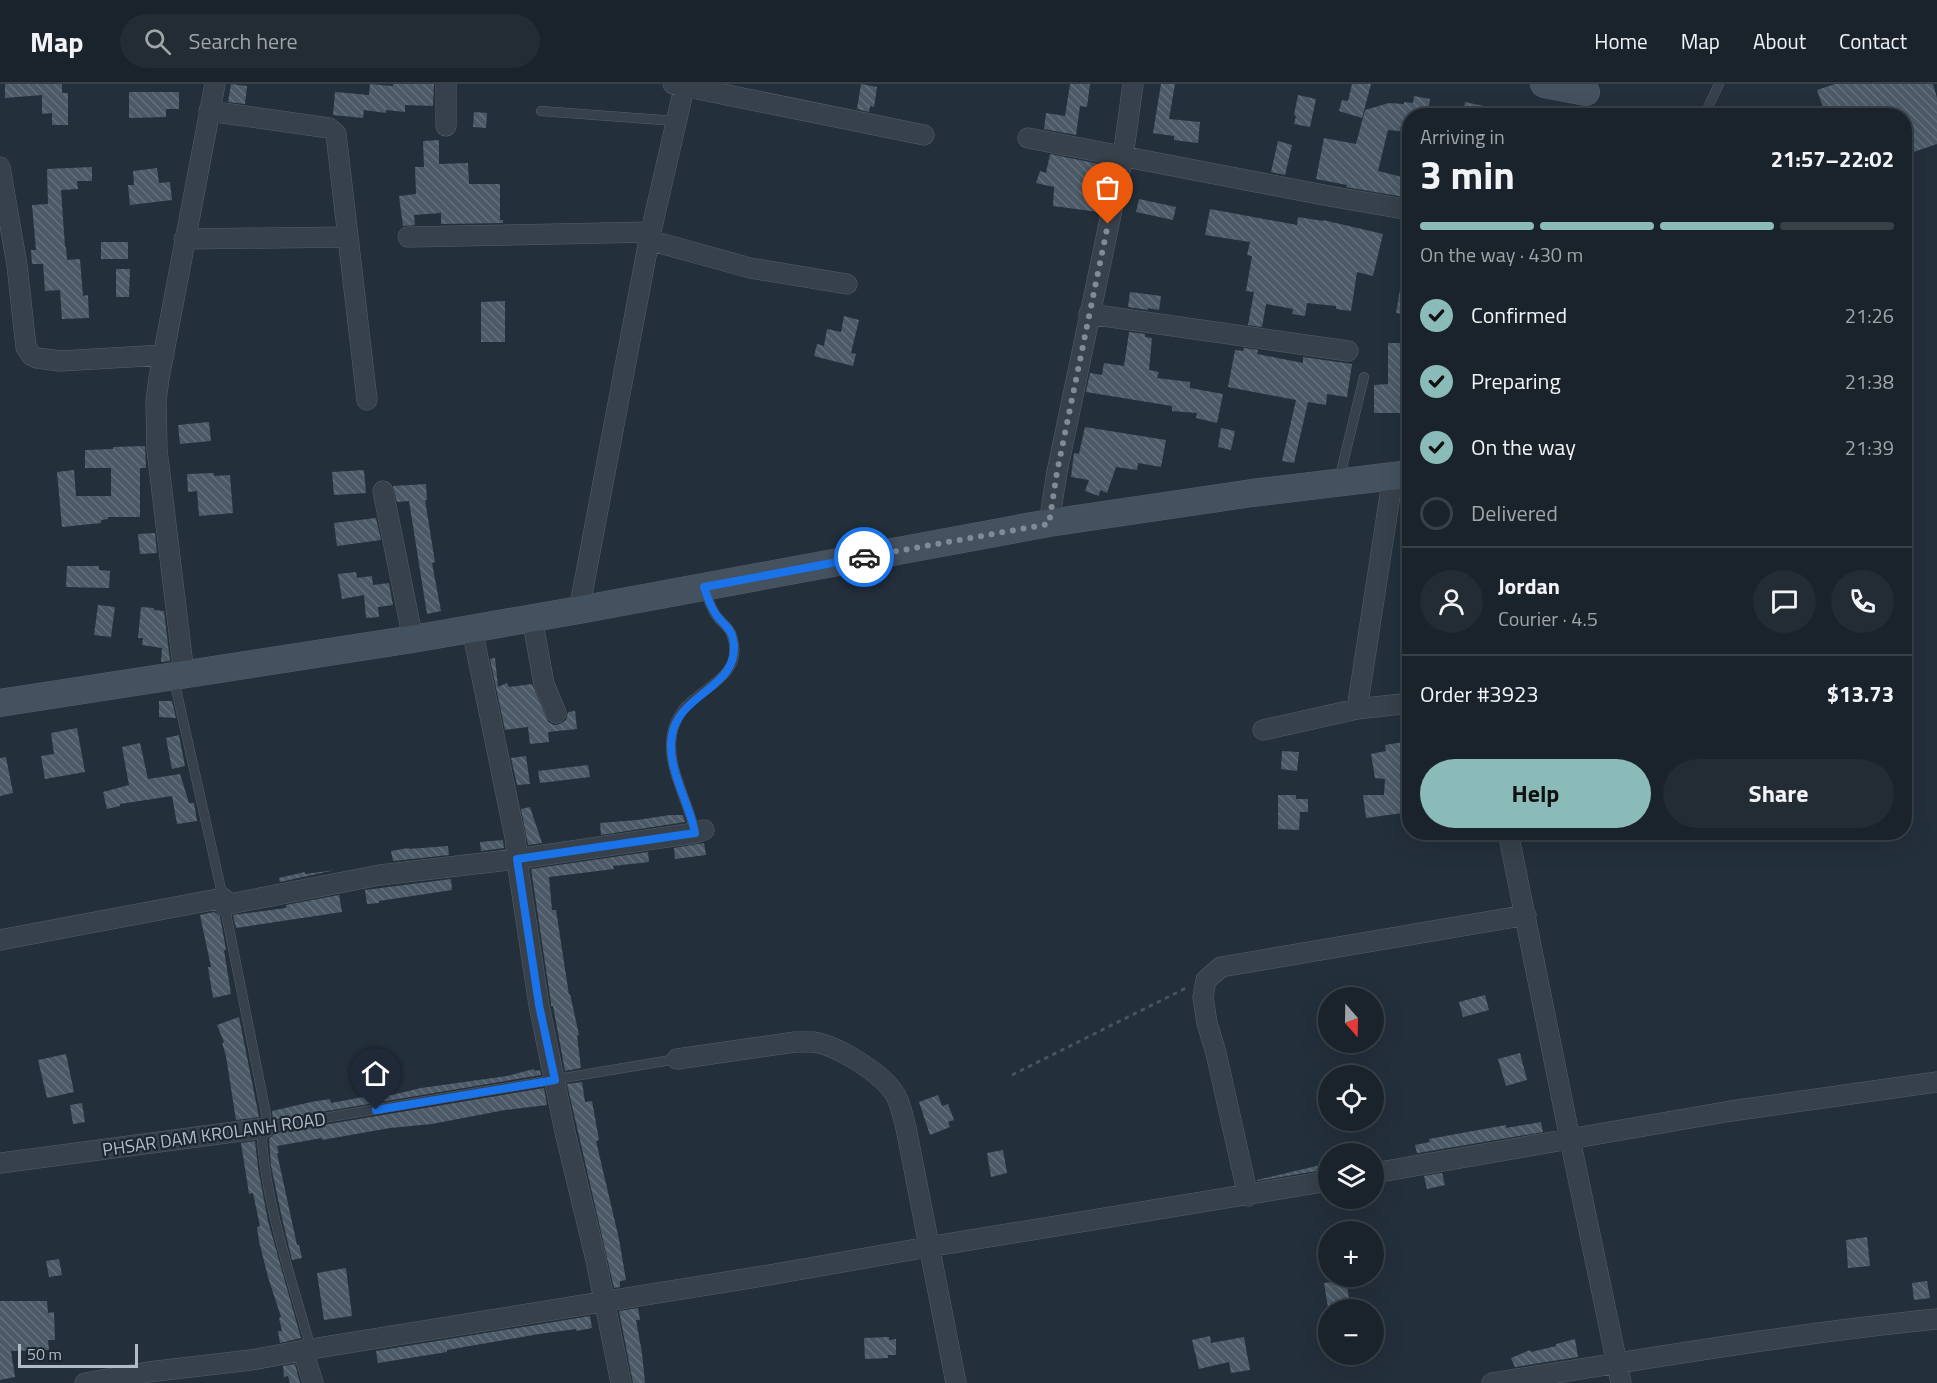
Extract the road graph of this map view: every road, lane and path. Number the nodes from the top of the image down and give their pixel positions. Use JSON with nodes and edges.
{"nodes":[{"id":1,"x":215,"y":84,"type":"edge"},
{"id":2,"x":446,"y":84,"type":"edge"},
{"id":3,"x":1133,"y":84,"type":"edge"},
{"id":4,"x":1544,"y":84,"type":"edge"},
{"id":5,"x":1719,"y":84,"type":"edge"},
{"id":6,"x":681,"y":85,"type":"edge"},
{"id":7,"x":1584,"y":97,"type":"edge"},
{"id":8,"x":1708,"y":108,"type":"edge"},
{"id":9,"x":209,"y":111,"type":"junction"},
{"id":10,"x":541,"y":111,"type":"dead end"},
{"id":11,"x":676,"y":121,"type":"junction"},
{"id":12,"x":446,"y":126,"type":"dead end"},
{"id":13,"x":924,"y":135,"type":"dead end"},
{"id":14,"x":1028,"y":138,"type":"dead end"},
{"id":15,"x":1123,"y":157,"type":"junction"},
{"id":16,"x":0,"y":167,"type":"edge"},
{"id":17,"x":1402,"y":209,"type":"edge"},
{"id":18,"x":650,"y":236,"type":"junction"},
{"id":19,"x":348,"y":237,"type":"junction"},
{"id":20,"x":408,"y":237,"type":"dead end"},
{"id":21,"x":184,"y":238,"type":"junction"},
{"id":22,"x":846,"y":284,"type":"dead end"},
{"id":23,"x":1089,"y":314,"type":"junction"},
{"id":24,"x":1348,"y":351,"type":"dead end"},
{"id":25,"x":164,"y":355,"type":"junction"},
{"id":26,"x":1364,"y":377,"type":"dead end"},
{"id":27,"x":367,"y":400,"type":"dead end"},
{"id":28,"x":1401,"y":475,"type":"edge"},
{"id":29,"x":1338,"y":482,"type":"junction"},
{"id":30,"x":383,"y":491,"type":"dead end"},
{"id":31,"x":1049,"y":524,"type":"junction"},
{"id":32,"x":704,"y":587,"type":"junction"},
{"id":33,"x":579,"y":610,"type":"junction"},
{"id":34,"x":532,"y":618,"type":"junction"},
{"id":35,"x":471,"y":628,"type":"junction"},
{"id":36,"x":413,"y":639,"type":"junction"},
{"id":37,"x":179,"y":674,"type":"junction"},
{"id":38,"x":0,"y":703,"type":"edge"},
{"id":39,"x":1402,"y":704,"type":"edge"},
{"id":40,"x":1357,"y":709,"type":"junction"},
{"id":41,"x":556,"y":713,"type":"dead end"},
{"id":42,"x":1263,"y":730,"type":"dead end"},
{"id":43,"x":700,"y":832,"type":"joint"},
{"id":44,"x":1511,"y":840,"type":"edge"},
{"id":45,"x":517,"y":859,"type":"junction"},
{"id":46,"x":224,"y":902,"type":"junction"},
{"id":47,"x":1526,"y":915,"type":"junction"},
{"id":48,"x":0,"y":940,"type":"edge"},
{"id":49,"x":1206,"y":980,"type":"junction"},
{"id":50,"x":677,"y":1059,"type":"joint"},
{"id":51,"x":1012,"y":1076,"type":"dead end"},
{"id":52,"x":555,"y":1080,"type":"junction"},
{"id":53,"x":1937,"y":1082,"type":"edge"},
{"id":54,"x":264,"y":1128,"type":"junction"},
{"id":55,"x":1570,"y":1139,"type":"junction"},
{"id":56,"x":0,"y":1163,"type":"edge"},
{"id":57,"x":1384,"y":1171,"type":"edge"},
{"id":58,"x":1318,"y":1183,"type":"edge"},
{"id":59,"x":1248,"y":1196,"type":"junction"},
{"id":60,"x":928,"y":1247,"type":"junction"},
{"id":61,"x":605,"y":1302,"type":"junction"},
{"id":62,"x":1937,"y":1319,"type":"edge"},
{"id":63,"x":307,"y":1349,"type":"junction"},
{"id":64,"x":1617,"y":1363,"type":"junction"},
{"id":65,"x":85,"y":1383,"type":"edge"},
{"id":66,"x":313,"y":1383,"type":"edge"},
{"id":67,"x":621,"y":1383,"type":"edge"},
{"id":68,"x":956,"y":1383,"type":"edge"},
{"id":69,"x":1492,"y":1383,"type":"edge"},
{"id":70,"x":1621,"y":1383,"type":"edge"}],
"edges":[{"from":1,"to":9,"type":"street"},
{"from":2,"to":12,"type":"street"},
{"from":3,"to":15,"type":"street"},
{"from":4,"to":7,"type":"street"},
{"from":5,"to":8,"type":"lane"},
{"from":6,"to":11,"type":"street"},
{"from":6,"to":13,"type":"street"},
{"from":9,"to":19,"type":"street"},
{"from":9,"to":21,"type":"street"},
{"from":10,"to":11,"type":"lane"},
{"from":11,"to":18,"type":"street"},
{"from":14,"to":15,"type":"street"},
{"from":15,"to":17,"type":"street"},
{"from":15,"to":23,"type":"street"},
{"from":16,"to":25,"type":"street"},
{"from":18,"to":20,"type":"street"},
{"from":18,"to":22,"type":"street"},
{"from":18,"to":33,"type":"street"},
{"from":19,"to":21,"type":"street"},
{"from":19,"to":27,"type":"street"},
{"from":21,"to":25,"type":"street"},
{"from":23,"to":24,"type":"street"},
{"from":23,"to":31,"type":"street"},
{"from":25,"to":37,"type":"street"},
{"from":26,"to":29,"type":"lane"},
{"from":28,"to":29,"type":"street"},
{"from":28,"to":40,"type":"street"},
{"from":29,"to":31,"type":"street"},
{"from":30,"to":36,"type":"street"},
{"from":31,"to":32,"type":"street"},
{"from":32,"to":33,"type":"street"},
{"from":32,"to":43,"type":"lane"},
{"from":33,"to":34,"type":"street"},
{"from":34,"to":35,"type":"street"},
{"from":34,"to":41,"type":"street"},
{"from":35,"to":36,"type":"street"},
{"from":35,"to":45,"type":"street"},
{"from":36,"to":37,"type":"street"},
{"from":37,"to":38,"type":"street"},
{"from":37,"to":46,"type":"lane"},
{"from":39,"to":40,"type":"street"},
{"from":40,"to":42,"type":"street"},
{"from":43,"to":45,"type":"street"},
{"from":44,"to":47,"type":"street"},
{"from":45,"to":46,"type":"street"},
{"from":45,"to":52,"type":"street"},
{"from":46,"to":48,"type":"street"},
{"from":46,"to":54,"type":"lane"},
{"from":47,"to":49,"type":"street"},
{"from":47,"to":55,"type":"street"},
{"from":49,"to":51,"type":"path"},
{"from":49,"to":59,"type":"street"},
{"from":50,"to":52,"type":"lane","name":"PHSAR DAM KROLANH ROAD"},
{"from":50,"to":60,"type":"street"},
{"from":52,"to":54,"type":"lane","name":"PHSAR DAM KROLANH ROAD"},
{"from":52,"to":61,"type":"street"},
{"from":53,"to":55,"type":"street"},
{"from":54,"to":56,"type":"street","name":"PHSAR DAM KROLANH ROAD"},
{"from":54,"to":63,"type":"lane"},
{"from":55,"to":57,"type":"street"},
{"from":55,"to":64,"type":"street"},
{"from":58,"to":59,"type":"street"},
{"from":59,"to":60,"type":"street"},
{"from":60,"to":61,"type":"street"},
{"from":60,"to":68,"type":"street"},
{"from":61,"to":63,"type":"street"},
{"from":61,"to":67,"type":"street"},
{"from":62,"to":64,"type":"street"},
{"from":63,"to":65,"type":"street"},
{"from":63,"to":66,"type":"street"},
{"from":64,"to":69,"type":"street"},
{"from":64,"to":70,"type":"street"}]}
